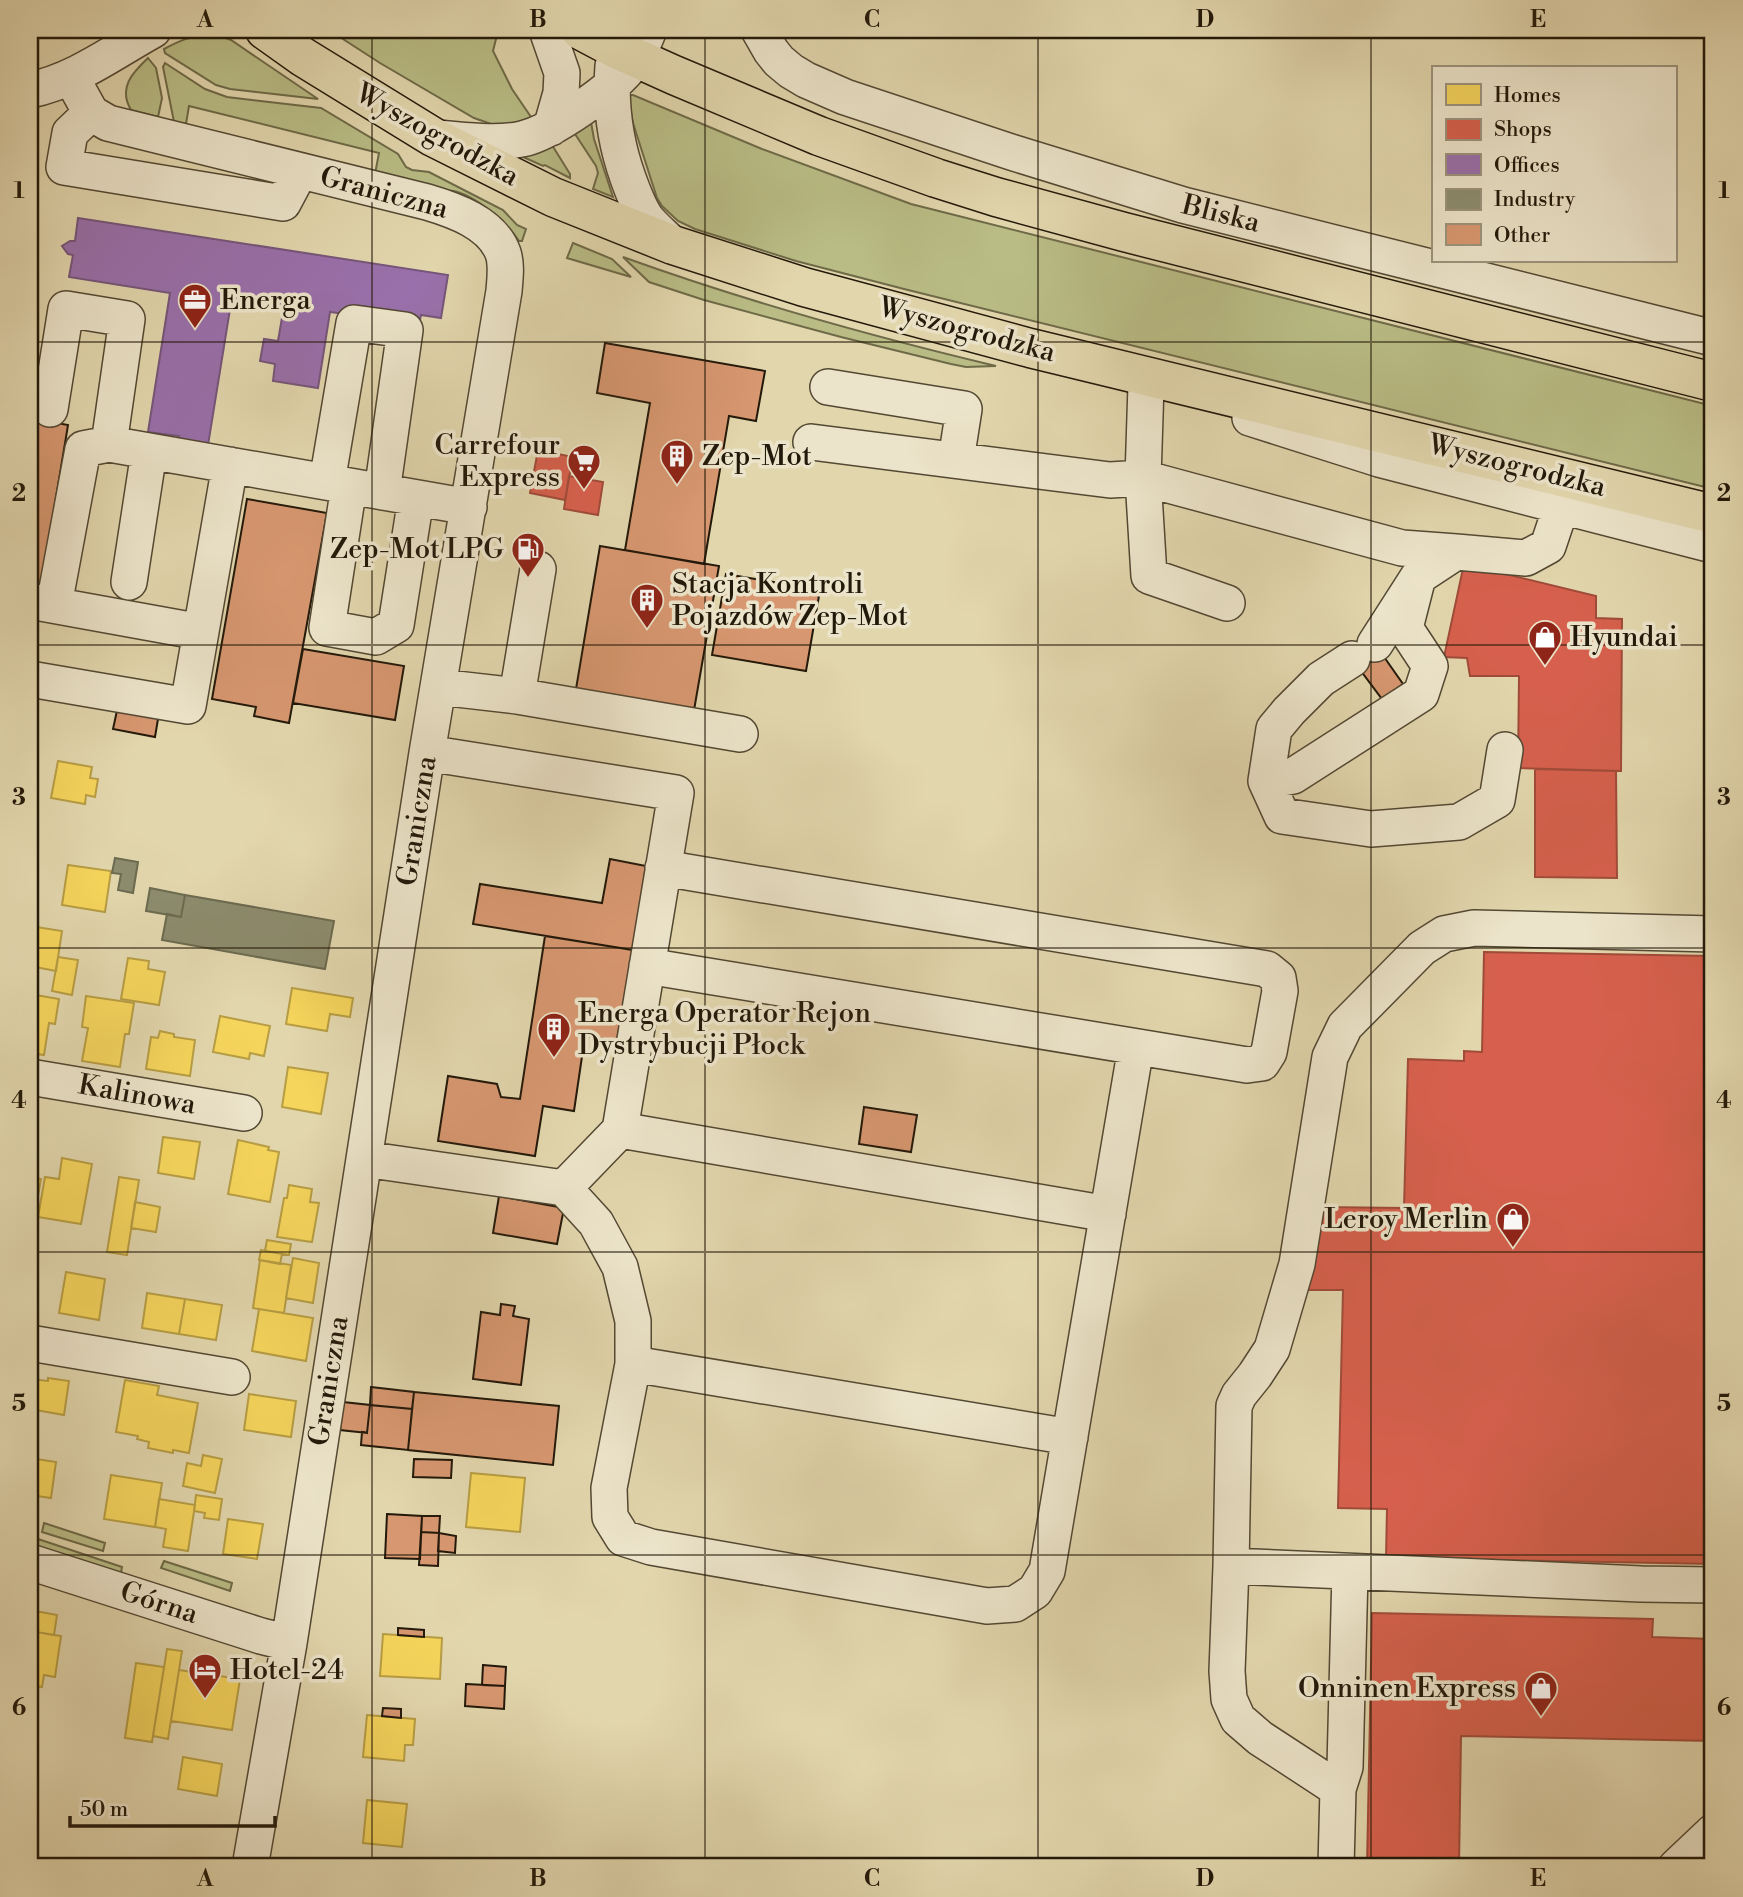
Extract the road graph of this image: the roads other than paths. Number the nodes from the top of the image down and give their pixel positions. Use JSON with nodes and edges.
{"nodes":[{"id":1,"x":265,"y":30,"type":"edge"},
{"id":2,"x":548,"y":30,"type":"edge"},
{"id":3,"x":580,"y":30,"type":"edge"},
{"id":4,"x":759,"y":30,"type":"edge"},
{"id":5,"x":144,"y":32,"type":"edge"},
{"id":6,"x":625,"y":50,"type":"edge"},
{"id":7,"x":71,"y":77,"type":"junction"},
{"id":8,"x":30,"y":90,"type":"edge"},
{"id":9,"x":91,"y":113,"type":"junction"},
{"id":10,"x":551,"y":128,"type":"junction"},
{"id":11,"x":433,"y":137,"type":"junction"},
{"id":12,"x":300,"y":171,"type":"junction"},
{"id":13,"x":673,"y":245,"type":"junction"},
{"id":14,"x":1713,"y":338,"type":"edge"},
{"id":15,"x":1030,"y":348,"type":"junction"},
{"id":16,"x":1713,"y":382,"type":"edge"},
{"id":17,"x":1146,"y":384,"type":"junction"},
{"id":18,"x":828,"y":387,"type":"dead end"},
{"id":19,"x":50,"y":409,"type":"dead end"},
{"id":20,"x":811,"y":442,"type":"dead end"},
{"id":21,"x":108,"y":444,"type":"junction"},
{"id":22,"x":149,"y":452,"type":"junction"},
{"id":23,"x":956,"y":460,"type":"junction"},
{"id":24,"x":230,"y":465,"type":"junction"},
{"id":25,"x":1143,"y":478,"type":"junction"},
{"id":26,"x":353,"y":487,"type":"junction"},
{"id":27,"x":416,"y":498,"type":"junction"},
{"id":28,"x":469,"y":507,"type":"junction"},
{"id":29,"x":1561,"y":507,"type":"junction"},
{"id":30,"x":1713,"y":514,"type":"edge"},
{"id":31,"x":1713,"y":545,"type":"edge"},
{"id":32,"x":1456,"y":552,"type":"junction"},
{"id":33,"x":538,"y":569,"type":"dead end"},
{"id":34,"x":1418,"y":578,"type":"junction"},
{"id":35,"x":128,"y":582,"type":"dead end"},
{"id":36,"x":42,"y":603,"type":"edge"},
{"id":37,"x":1227,"y":603,"type":"dead end"},
{"id":38,"x":201,"y":632,"type":"junction"},
{"id":39,"x":30,"y":679,"type":"edge"},
{"id":40,"x":439,"y":687,"type":"junction"},
{"id":41,"x":517,"y":696,"type":"junction"},
{"id":42,"x":740,"y":734,"type":"dead end"},
{"id":43,"x":1505,"y":750,"type":"dead end"},
{"id":44,"x":428,"y":753,"type":"junction"},
{"id":45,"x":1266,"y":781,"type":"junction"},
{"id":46,"x":663,"y":869,"type":"junction"},
{"id":47,"x":1713,"y":934,"type":"edge"},
{"id":48,"x":647,"y":966,"type":"junction"},
{"id":49,"x":1136,"y":1046,"type":"junction"},
{"id":50,"x":30,"y":1077,"type":"edge"},
{"id":51,"x":244,"y":1113,"type":"dead end"},
{"id":52,"x":620,"y":1130,"type":"junction"},
{"id":53,"x":364,"y":1160,"type":"junction"},
{"id":54,"x":564,"y":1188,"type":"junction"},
{"id":55,"x":1108,"y":1214,"type":"junction"},
{"id":56,"x":30,"y":1343,"type":"edge"},
{"id":57,"x":633,"y":1364,"type":"junction"},
{"id":58,"x":232,"y":1377,"type":"dead end"},
{"id":59,"x":1070,"y":1437,"type":"junction"},
{"id":60,"x":30,"y":1562,"type":"edge"},
{"id":61,"x":1231,"y":1566,"type":"junction"},
{"id":62,"x":1350,"y":1572,"type":"junction"},
{"id":63,"x":1713,"y":1585,"type":"edge"},
{"id":64,"x":289,"y":1643,"type":"junction"},
{"id":65,"x":1338,"y":1790,"type":"junction"},
{"id":66,"x":1713,"y":1832,"type":"edge"},
{"id":67,"x":250,"y":1867,"type":"edge"},
{"id":68,"x":1336,"y":1867,"type":"edge"},
{"id":69,"x":1676,"y":1867,"type":"edge"}],
"edges":[{"from":1,"to":11,"type":"main road","name":"Wyszogrodzka"},
{"from":2,"to":10,"type":"street"},
{"from":3,"to":6,"type":"main road"},
{"from":4,"to":14,"type":"street","name":"Bliska"},
{"from":5,"to":7,"type":"street"},
{"from":6,"to":10,"type":"street"},
{"from":6,"to":13,"type":"street"},
{"from":6,"to":16,"type":"main road"},
{"from":7,"to":8,"type":"street"},
{"from":7,"to":9,"type":"street"},
{"from":9,"to":12,"type":"street","name":"Graniczna"},
{"from":9,"to":12,"type":"street"},
{"from":10,"to":11,"type":"street"},
{"from":11,"to":13,"type":"main road","name":"Wyszogrodzka"},
{"from":12,"to":28,"type":"street","name":"Graniczna"},
{"from":13,"to":15,"type":"main road","name":"Wyszogrodzka"},
{"from":15,"to":17,"type":"street"},
{"from":15,"to":30,"type":"main road","name":"Wyszogrodzka"},
{"from":17,"to":25,"type":"street"},
{"from":17,"to":29,"type":"street"},
{"from":18,"to":23,"type":"street"},
{"from":19,"to":21,"type":"street"},
{"from":20,"to":23,"type":"street"},
{"from":21,"to":22,"type":"street"},
{"from":21,"to":36,"type":"street"},
{"from":22,"to":24,"type":"street"},
{"from":22,"to":35,"type":"street"},
{"from":23,"to":25,"type":"street"},
{"from":24,"to":26,"type":"street"},
{"from":24,"to":38,"type":"street"},
{"from":25,"to":32,"type":"street"},
{"from":25,"to":37,"type":"street"},
{"from":26,"to":27,"type":"street"},
{"from":26,"to":27,"type":"street"},
{"from":27,"to":28,"type":"street"},
{"from":28,"to":40,"type":"street","name":"Graniczna"},
{"from":29,"to":31,"type":"street"},
{"from":29,"to":32,"type":"street"},
{"from":32,"to":34,"type":"street"},
{"from":33,"to":41,"type":"street"},
{"from":34,"to":45,"type":"street"},
{"from":34,"to":45,"type":"street"},
{"from":36,"to":38,"type":"street"},
{"from":38,"to":39,"type":"street"},
{"from":40,"to":41,"type":"street"},
{"from":40,"to":44,"type":"street","name":"Graniczna"},
{"from":41,"to":42,"type":"street"},
{"from":43,"to":45,"type":"street"},
{"from":44,"to":46,"type":"street"},
{"from":44,"to":53,"type":"street","name":"Graniczna"},
{"from":46,"to":48,"type":"street"},
{"from":46,"to":49,"type":"street"},
{"from":47,"to":61,"type":"street"},
{"from":48,"to":49,"type":"street"},
{"from":48,"to":52,"type":"street"},
{"from":49,"to":55,"type":"street"},
{"from":50,"to":51,"type":"street","name":"Kalinowa"},
{"from":52,"to":54,"type":"street"},
{"from":52,"to":55,"type":"street"},
{"from":53,"to":54,"type":"street"},
{"from":53,"to":64,"type":"street","name":"Graniczna"},
{"from":54,"to":57,"type":"street"},
{"from":55,"to":59,"type":"street"},
{"from":56,"to":58,"type":"street"},
{"from":57,"to":59,"type":"street"},
{"from":57,"to":59,"type":"street"},
{"from":60,"to":64,"type":"street","name":"Górna"},
{"from":61,"to":62,"type":"street"},
{"from":61,"to":65,"type":"street"},
{"from":62,"to":63,"type":"street"},
{"from":62,"to":65,"type":"street"},
{"from":64,"to":67,"type":"street","name":"Graniczna"},
{"from":65,"to":68,"type":"street"},
{"from":66,"to":69,"type":"street"}]}
